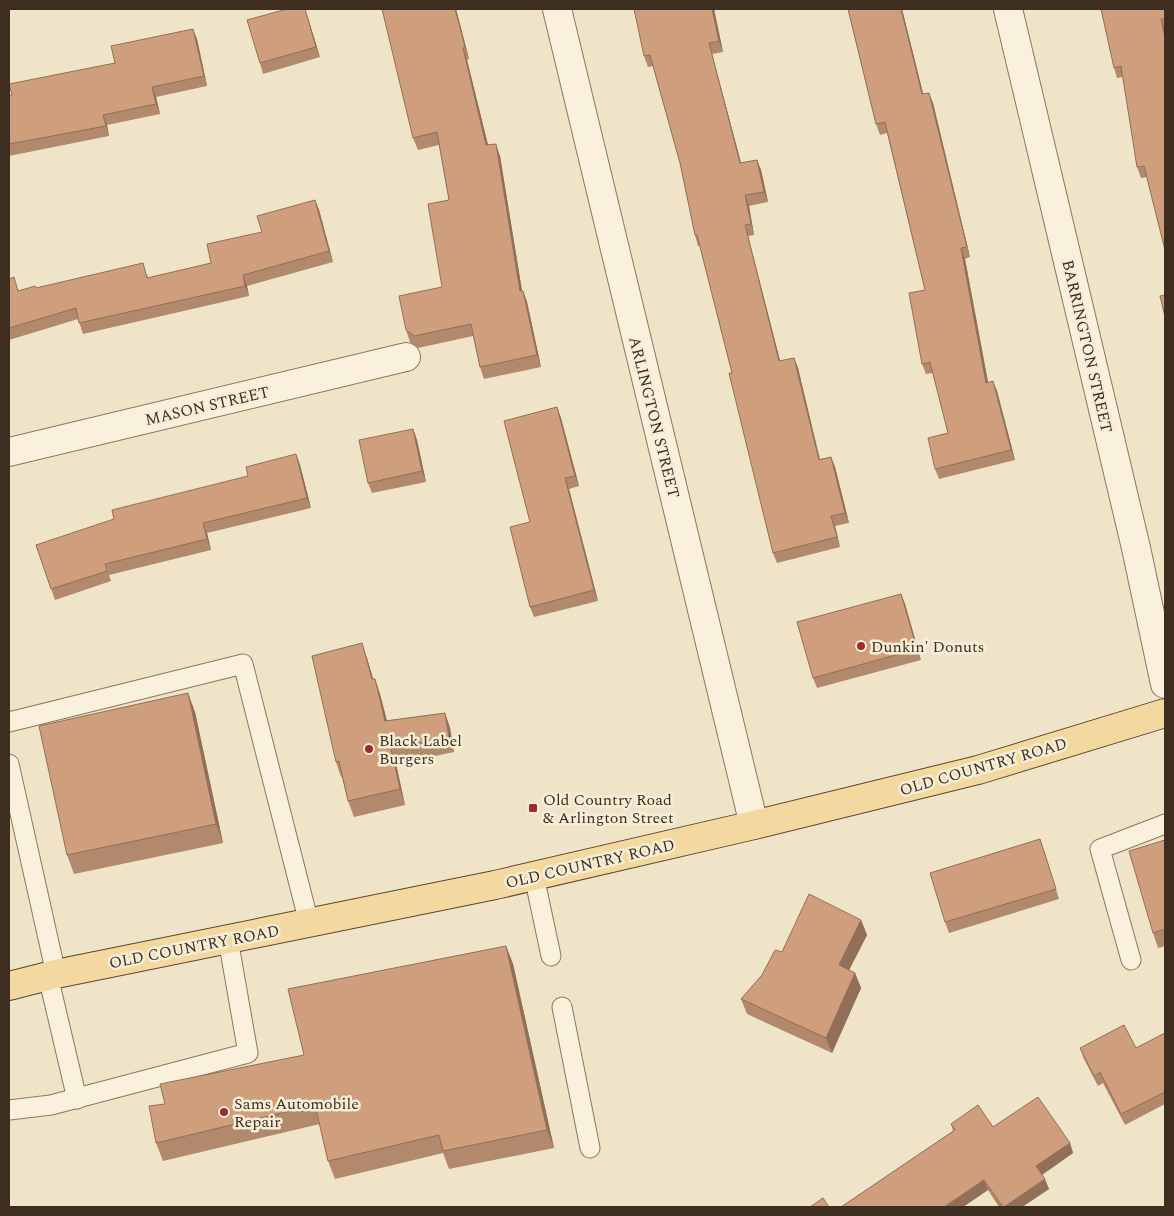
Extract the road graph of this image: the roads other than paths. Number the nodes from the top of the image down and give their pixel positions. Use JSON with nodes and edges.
{"nodes":[{"id":1,"x":557,"y":9,"type":"edge"},
{"id":2,"x":1008,"y":9,"type":"edge"},
{"id":3,"x":406,"y":357,"type":"dead end"},
{"id":4,"x":9,"y":452,"type":"edge"},
{"id":5,"x":1165,"y":684,"type":"edge"},
{"id":6,"x":1165,"y":713,"type":"edge"},
{"id":7,"x":9,"y":722,"type":"edge"},
{"id":8,"x":9,"y":764,"type":"edge"},
{"id":9,"x":1165,"y":824,"type":"edge"},
{"id":10,"x":754,"y":826,"type":"junction"},
{"id":11,"x":534,"y":876,"type":"junction"},
{"id":12,"x":309,"y":923,"type":"junction"},
{"id":13,"x":228,"y":939,"type":"junction"},
{"id":14,"x":552,"y":956,"type":"dead end"},
{"id":15,"x":1131,"y":960,"type":"dead end"},
{"id":16,"x":52,"y":975,"type":"junction"},
{"id":17,"x":9,"y":986,"type":"edge"},
{"id":18,"x":562,"y":1007,"type":"dead end"},
{"id":19,"x":77,"y":1099,"type":"junction"},
{"id":20,"x":9,"y":1110,"type":"edge"},
{"id":21,"x":590,"y":1148,"type":"dead end"}],
"edges":[{"from":1,"to":10,"type":"street","name":"ARLINGTON STREET"},
{"from":2,"to":5,"type":"street","name":"BARRINGTON STREET"},
{"from":3,"to":4,"type":"street","name":"MASON STREET"},
{"from":6,"to":10,"type":"main road","name":"OLD COUNTRY ROAD"},
{"from":7,"to":12,"type":"lane"},
{"from":8,"to":16,"type":"lane"},
{"from":9,"to":15,"type":"lane"},
{"from":10,"to":11,"type":"main road","name":"OLD COUNTRY ROAD"},
{"from":11,"to":12,"type":"main road","name":"OLD COUNTRY ROAD"},
{"from":11,"to":14,"type":"lane"},
{"from":12,"to":13,"type":"main road","name":"OLD COUNTRY ROAD"},
{"from":13,"to":16,"type":"main road","name":"OLD COUNTRY ROAD"},
{"from":13,"to":19,"type":"lane"},
{"from":16,"to":17,"type":"main road","name":"OLD COUNTRY ROAD"},
{"from":16,"to":19,"type":"lane"},
{"from":18,"to":21,"type":"lane"},
{"from":19,"to":20,"type":"lane"}]}
